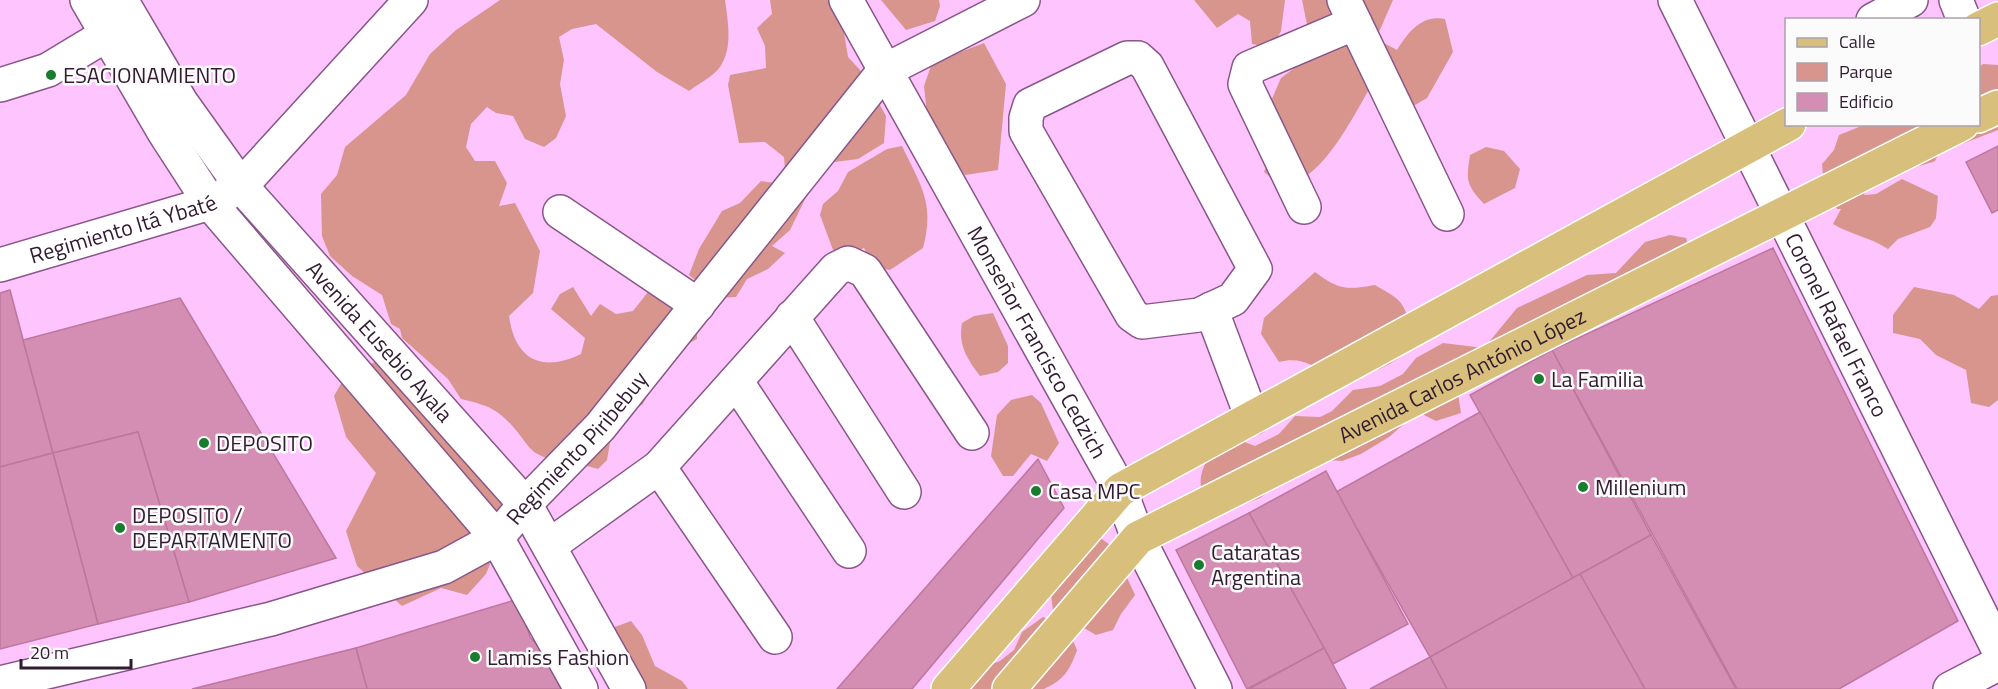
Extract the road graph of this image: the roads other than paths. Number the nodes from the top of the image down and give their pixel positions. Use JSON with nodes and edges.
{"nodes":[{"id":1,"x":87,"y":0,"type":"edge"},
{"id":2,"x":121,"y":0,"type":"edge"},
{"id":3,"x":411,"y":0,"type":"edge"},
{"id":4,"x":846,"y":0,"type":"edge"},
{"id":5,"x":1023,"y":0,"type":"edge"},
{"id":6,"x":1675,"y":0,"type":"edge"},
{"id":7,"x":1911,"y":0,"type":"edge"},
{"id":8,"x":1956,"y":0,"type":"edge"},
{"id":9,"x":1349,"y":12,"type":"edge"},
{"id":10,"x":1877,"y":18,"type":"edge"},
{"id":11,"x":1963,"y":18,"type":"edge"},
{"id":12,"x":1998,"y":19,"type":"edge"},
{"id":13,"x":1980,"y":28,"type":"edge"},
{"id":14,"x":106,"y":35,"type":"junction"},
{"id":15,"x":884,"y":71,"type":"junction"},
{"id":16,"x":0,"y":86,"type":"edge"},
{"id":17,"x":1998,"y":107,"type":"edge"},
{"id":18,"x":1980,"y":115,"type":"edge"},
{"id":19,"x":1785,"y":126,"type":"edge"},
{"id":20,"x":1958,"y":126,"type":"edge"},
{"id":21,"x":1748,"y":145,"type":"junction"},
{"id":22,"x":241,"y":186,"type":"junction"},
{"id":23,"x":210,"y":204,"type":"junction"},
{"id":24,"x":1304,"y":207,"type":"dead end"},
{"id":25,"x":560,"y":212,"type":"dead end"},
{"id":26,"x":1781,"y":213,"type":"junction"},
{"id":27,"x":1447,"y":214,"type":"dead end"},
{"id":28,"x":0,"y":265,"type":"edge"},
{"id":29,"x":698,"y":305,"type":"junction"},
{"id":30,"x":1211,"y":309,"type":"junction"},
{"id":31,"x":792,"y":317,"type":"junction"},
{"id":32,"x":736,"y":381,"type":"junction"},
{"id":33,"x":1252,"y":418,"type":"junction"},
{"id":34,"x":972,"y":433,"type":"dead end"},
{"id":35,"x":659,"y":466,"type":"junction"},
{"id":36,"x":1120,"y":490,"type":"junction"},
{"id":37,"x":904,"y":492,"type":"dead end"},
{"id":38,"x":525,"y":504,"type":"junction"},
{"id":39,"x":497,"y":538,"type":"junction"},
{"id":40,"x":1138,"y":538,"type":"junction"},
{"id":41,"x":549,"y":546,"type":"junction"},
{"id":42,"x":849,"y":551,"type":"dead end"},
{"id":43,"x":776,"y":637,"type":"dead end"},
{"id":44,"x":1998,"y":649,"type":"edge"},
{"id":45,"x":1998,"y":664,"type":"edge"},
{"id":46,"x":7,"y":684,"type":"edge"},
{"id":47,"x":581,"y":689,"type":"edge"},
{"id":48,"x":629,"y":689,"type":"edge"},
{"id":49,"x":948,"y":689,"type":"edge"},
{"id":50,"x":1009,"y":689,"type":"edge"},
{"id":51,"x":1215,"y":689,"type":"edge"},
{"id":52,"x":1950,"y":689,"type":"edge"}],
"edges":[{"from":1,"to":14,"type":"street","name":"Avenida Eusebio Ayala"},
{"from":2,"to":22,"type":"street","name":"Avenida Eusebio Ayala"},
{"from":3,"to":22,"type":"street","name":"Regimiento Itá Ybaté"},
{"from":4,"to":15,"type":"street","name":"Monseñor Francisco Cedzich"},
{"from":5,"to":15,"type":"street","name":"Regimiento Piribebuy"},
{"from":6,"to":21,"type":"street","name":"Coronel Rafael Franco"},
{"from":7,"to":10,"type":"street"},
{"from":8,"to":11,"type":"street"},
{"from":9,"to":24,"type":"street"},
{"from":9,"to":27,"type":"street"},
{"from":12,"to":13,"type":"main road"},
{"from":14,"to":16,"type":"street"},
{"from":14,"to":23,"type":"street","name":"Avenida Eusebio Ayala"},
{"from":15,"to":29,"type":"street","name":"Regimiento Piribebuy"},
{"from":15,"to":36,"type":"street","name":"Monseñor Francisco Cedzich"},
{"from":17,"to":18,"type":"main road"},
{"from":19,"to":21,"type":"main road"},
{"from":20,"to":26,"type":"main road","name":"Avenida Carlos António López"},
{"from":21,"to":26,"type":"street","name":"Coronel Rafael Franco"},
{"from":21,"to":33,"type":"main road"},
{"from":22,"to":23,"type":"street","name":"Regimiento Itá Ybaté"},
{"from":22,"to":38,"type":"street","name":"Avenida Eusebio Ayala"},
{"from":23,"to":28,"type":"street","name":"Regimiento Itá Ybaté"},
{"from":23,"to":39,"type":"street","name":"Avenida Eusebio Ayala"},
{"from":25,"to":29,"type":"street"},
{"from":26,"to":40,"type":"main road","name":"Avenida Carlos António López"},
{"from":26,"to":44,"type":"street","name":"Coronel Rafael Franco"},
{"from":29,"to":38,"type":"street","name":"Regimiento Piribebuy"},
{"from":30,"to":30,"type":"street"},
{"from":30,"to":33,"type":"street"},
{"from":31,"to":32,"type":"street"},
{"from":31,"to":34,"type":"street"},
{"from":31,"to":37,"type":"street"},
{"from":32,"to":35,"type":"street"},
{"from":32,"to":42,"type":"street"},
{"from":33,"to":36,"type":"main road"},
{"from":35,"to":41,"type":"street"},
{"from":35,"to":43,"type":"street"},
{"from":36,"to":40,"type":"street","name":"Monseñor Francisco Cedzich"},
{"from":36,"to":49,"type":"main road"},
{"from":38,"to":39,"type":"street","name":"Regimiento Piribebuy"},
{"from":38,"to":41,"type":"street","name":"Avenida Eusebio Ayala"},
{"from":39,"to":46,"type":"street","name":"Regimiento Piribebuy"},
{"from":39,"to":47,"type":"street","name":"Avenida Eusebio Ayala"},
{"from":40,"to":50,"type":"main road","name":"Avenida Carlos António López"},
{"from":40,"to":51,"type":"street","name":"Monseñor Francisco Cedzich"},
{"from":41,"to":48,"type":"street","name":"Avenida Eusebio Ayala"},
{"from":45,"to":52,"type":"street"}]}
